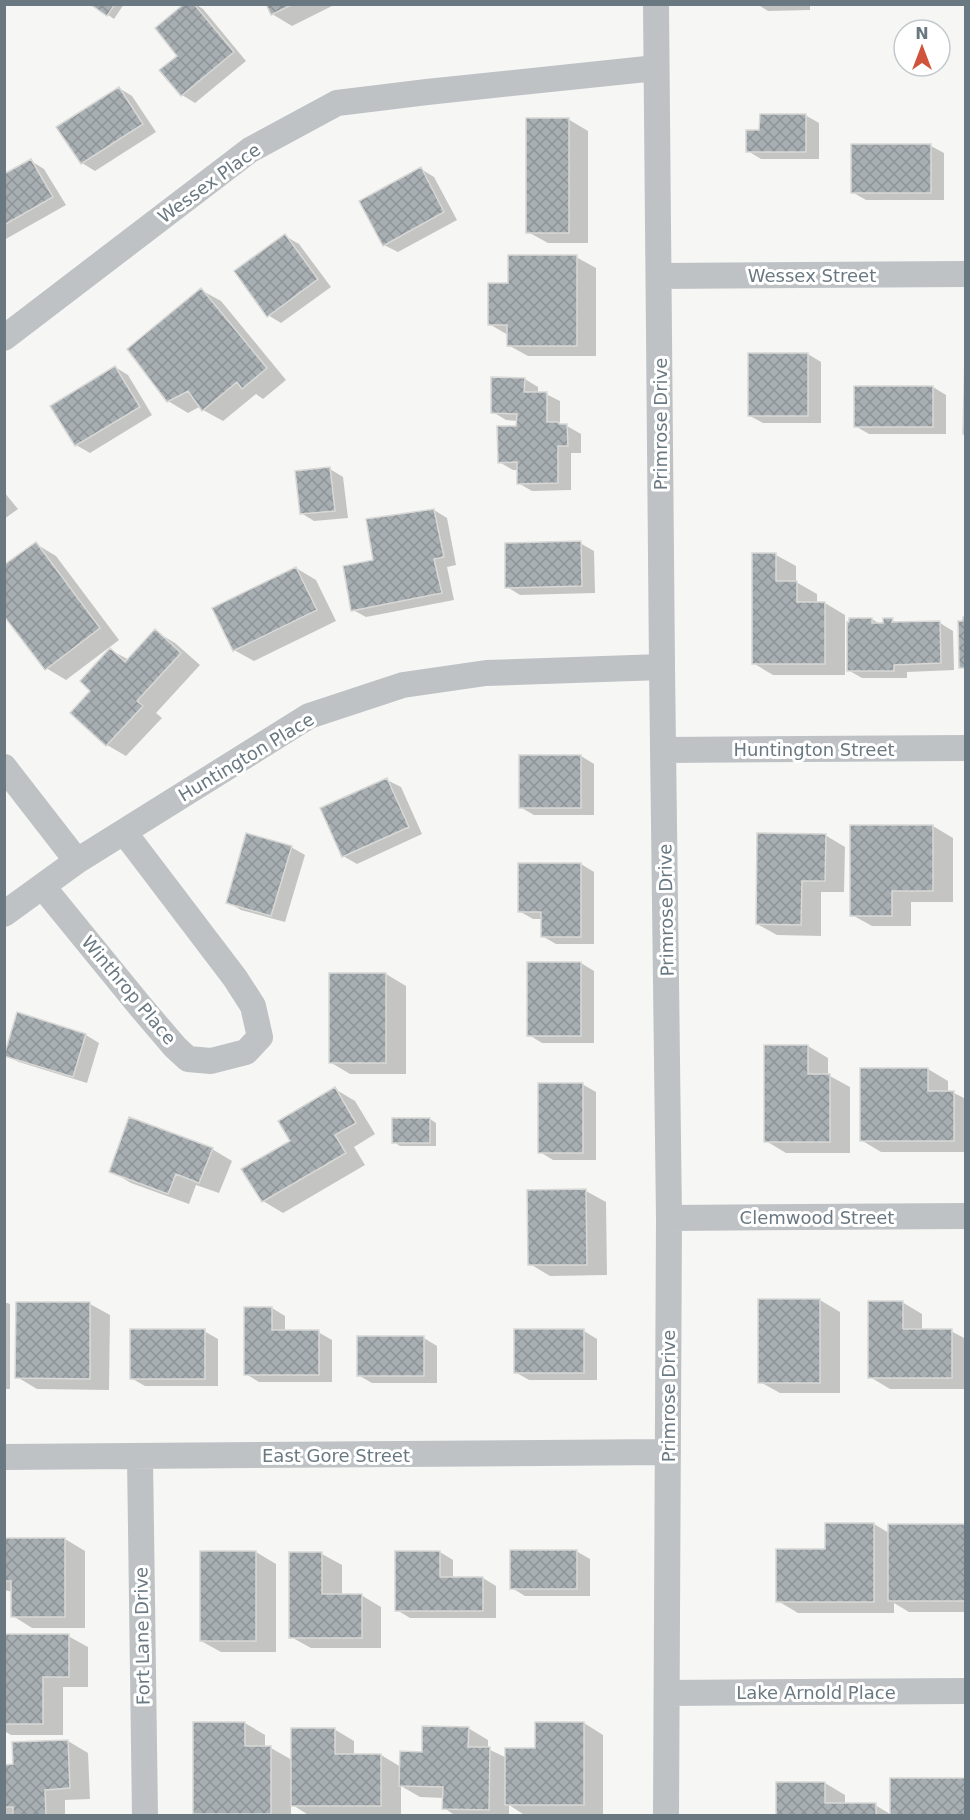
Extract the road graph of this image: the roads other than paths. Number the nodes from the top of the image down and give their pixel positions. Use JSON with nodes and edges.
{"nodes":[{"id":1,"x":656,"y":4,"type":"edge"},
{"id":2,"x":656,"y":68,"type":"junction"},
{"id":3,"x":966,"y":274,"type":"edge"},
{"id":4,"x":659,"y":276,"type":"junction"},
{"id":5,"x":4,"y":338,"type":"edge"},
{"id":6,"x":662,"y":667,"type":"junction"},
{"id":7,"x":966,"y":748,"type":"edge"},
{"id":8,"x":663,"y":750,"type":"junction"},
{"id":9,"x":4,"y":767,"type":"edge"},
{"id":10,"x":124,"y":832,"type":"junction"},
{"id":11,"x":77,"y":861,"type":"junction"},
{"id":12,"x":44,"y":887,"type":"junction"},
{"id":13,"x":4,"y":914,"type":"edge"},
{"id":14,"x":966,"y":1216,"type":"edge"},
{"id":15,"x":669,"y":1218,"type":"junction"},
{"id":16,"x":668,"y":1452,"type":"junction"},
{"id":17,"x":4,"y":1457,"type":"edge"},
{"id":18,"x":140,"y":1457,"type":"junction"},
{"id":19,"x":966,"y":1691,"type":"edge"},
{"id":20,"x":667,"y":1693,"type":"junction"},
{"id":21,"x":145,"y":1815,"type":"edge"},
{"id":22,"x":666,"y":1815,"type":"edge"}],
"edges":[{"from":1,"to":2,"type":"street","name":"Primrose Drive"},
{"from":2,"to":4,"type":"street","name":"Primrose Drive"},
{"from":2,"to":5,"type":"street","name":"Wessex Place"},
{"from":3,"to":4,"type":"street","name":"Wessex Street"},
{"from":4,"to":6,"type":"street","name":"Primrose Drive"},
{"from":6,"to":8,"type":"street","name":"Primrose Drive"},
{"from":6,"to":10,"type":"street","name":"Huntington Place"},
{"from":7,"to":8,"type":"street","name":"Huntington Street"},
{"from":8,"to":15,"type":"street","name":"Primrose Drive"},
{"from":9,"to":11,"type":"street"},
{"from":10,"to":11,"type":"street","name":"Huntington Place"},
{"from":10,"to":12,"type":"street","name":"Winthrop Place"},
{"from":11,"to":12,"type":"street","name":"Huntington Place"},
{"from":12,"to":13,"type":"street","name":"Huntington Place"},
{"from":14,"to":15,"type":"street","name":"Clemwood Street"},
{"from":15,"to":16,"type":"street","name":"Primrose Drive"},
{"from":16,"to":18,"type":"street","name":"East Gore Street"},
{"from":16,"to":20,"type":"street","name":"Primrose Drive"},
{"from":17,"to":18,"type":"street","name":"East Gore Street"},
{"from":18,"to":21,"type":"street","name":"Fort Lane Drive"},
{"from":19,"to":20,"type":"street","name":"Lake Arnold Place"},
{"from":20,"to":22,"type":"street","name":"Primrose Drive"}]}
